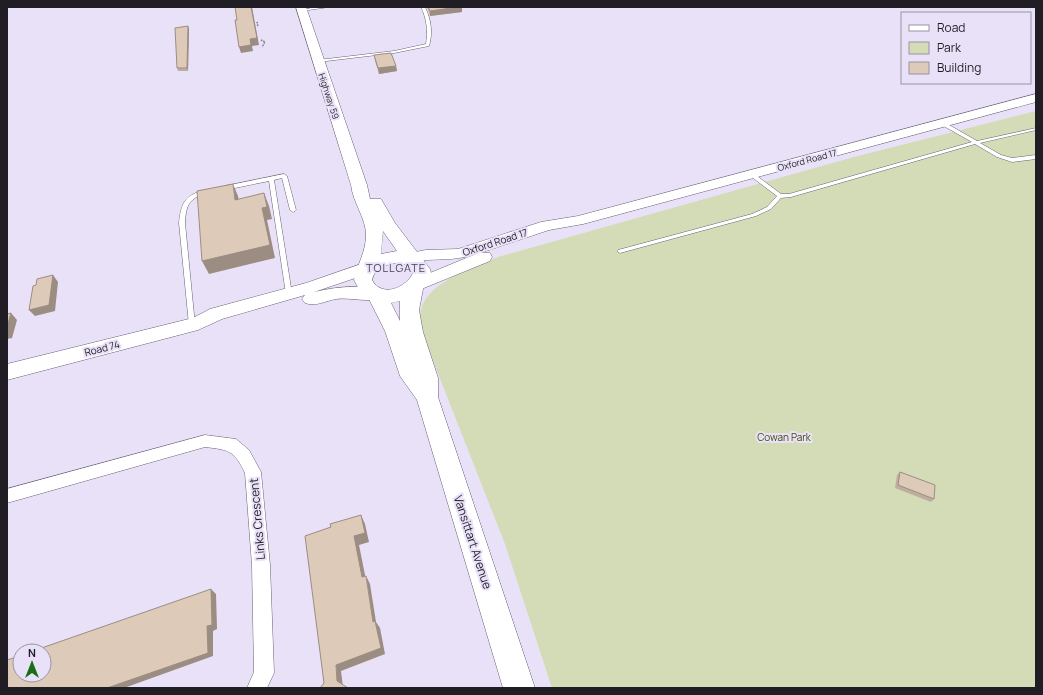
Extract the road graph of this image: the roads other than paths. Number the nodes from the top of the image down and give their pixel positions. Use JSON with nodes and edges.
{"nodes":[{"id":1,"x":327,"y":7,"type":"edge"},
{"id":2,"x":423,"y":7,"type":"edge"},
{"id":3,"x":302,"y":9,"type":"edge"},
{"id":4,"x":318,"y":62,"type":"junction"},
{"id":5,"x":1036,"y":98,"type":"edge"},
{"id":6,"x":942,"y":123,"type":"junction"},
{"id":7,"x":1036,"y":129,"type":"edge"},
{"id":8,"x":975,"y":143,"type":"junction"},
{"id":9,"x":1036,"y":157,"type":"edge"},
{"id":10,"x":752,"y":174,"type":"junction"},
{"id":11,"x":270,"y":179,"type":"junction"},
{"id":12,"x":359,"y":185,"type":"junction"},
{"id":13,"x":221,"y":188,"type":"edge"},
{"id":14,"x":214,"y":190,"type":"edge"},
{"id":15,"x":780,"y":196,"type":"junction"},
{"id":16,"x":293,"y":210,"type":"dead end"},
{"id":17,"x":578,"y":221,"type":"junction"},
{"id":18,"x":620,"y":251,"type":"dead end"},
{"id":19,"x":410,"y":258,"type":"junction"},
{"id":20,"x":368,"y":267,"type":"junction"},
{"id":21,"x":416,"y":286,"type":"junction"},
{"id":22,"x":289,"y":294,"type":"junction"},
{"id":23,"x":376,"y":294,"type":"junction"},
{"id":24,"x":195,"y":324,"type":"junction"},
{"id":25,"x":7,"y":372,"type":"edge"},
{"id":26,"x":427,"y":397,"type":"junction"},
{"id":27,"x":7,"y":496,"type":"edge"},
{"id":28,"x":258,"y":688,"type":"edge"},
{"id":29,"x":519,"y":688,"type":"edge"}],
"edges":[{"from":1,"to":3,"type":"lane"},
{"from":2,"to":4,"type":"lane"},
{"from":3,"to":4,"type":"main road","name":"Highway 59"},
{"from":4,"to":12,"type":"main road","name":"Highway 59"},
{"from":5,"to":6,"type":"main road","name":"Oxford Road 17"},
{"from":6,"to":8,"type":"lane"},
{"from":6,"to":10,"type":"main road","name":"Oxford Road 17"},
{"from":7,"to":8,"type":"lane"},
{"from":8,"to":9,"type":"lane"},
{"from":8,"to":15,"type":"lane"},
{"from":10,"to":15,"type":"lane"},
{"from":10,"to":17,"type":"main road","name":"Oxford Road 17"},
{"from":11,"to":13,"type":"lane"},
{"from":11,"to":16,"type":"lane"},
{"from":11,"to":22,"type":"lane"},
{"from":12,"to":19,"type":"main road","name":"Highway 59"},
{"from":12,"to":20,"type":"main road","name":"Highway 59"},
{"from":14,"to":24,"type":"lane"},
{"from":15,"to":18,"type":"lane"},
{"from":17,"to":19,"type":"main road","name":"Oxford Road 17"},
{"from":17,"to":21,"type":"main road","name":"Oxford Road 17"},
{"from":19,"to":20,"type":"main road"},
{"from":19,"to":21,"type":"main road"},
{"from":20,"to":22,"type":"main road","name":"Road 74"},
{"from":20,"to":23,"type":"main road"},
{"from":21,"to":23,"type":"main road"},
{"from":21,"to":26,"type":"main road","name":"Vansittart Avenue"},
{"from":22,"to":24,"type":"main road","name":"Road 74"},
{"from":23,"to":24,"type":"main road","name":"Road 74"},
{"from":23,"to":26,"type":"main road","name":"Vansittart Avenue"},
{"from":24,"to":25,"type":"main road","name":"Road 74"},
{"from":26,"to":29,"type":"main road","name":"Vansittart Avenue"},
{"from":27,"to":28,"type":"street","name":"Links Crescent"}]}
